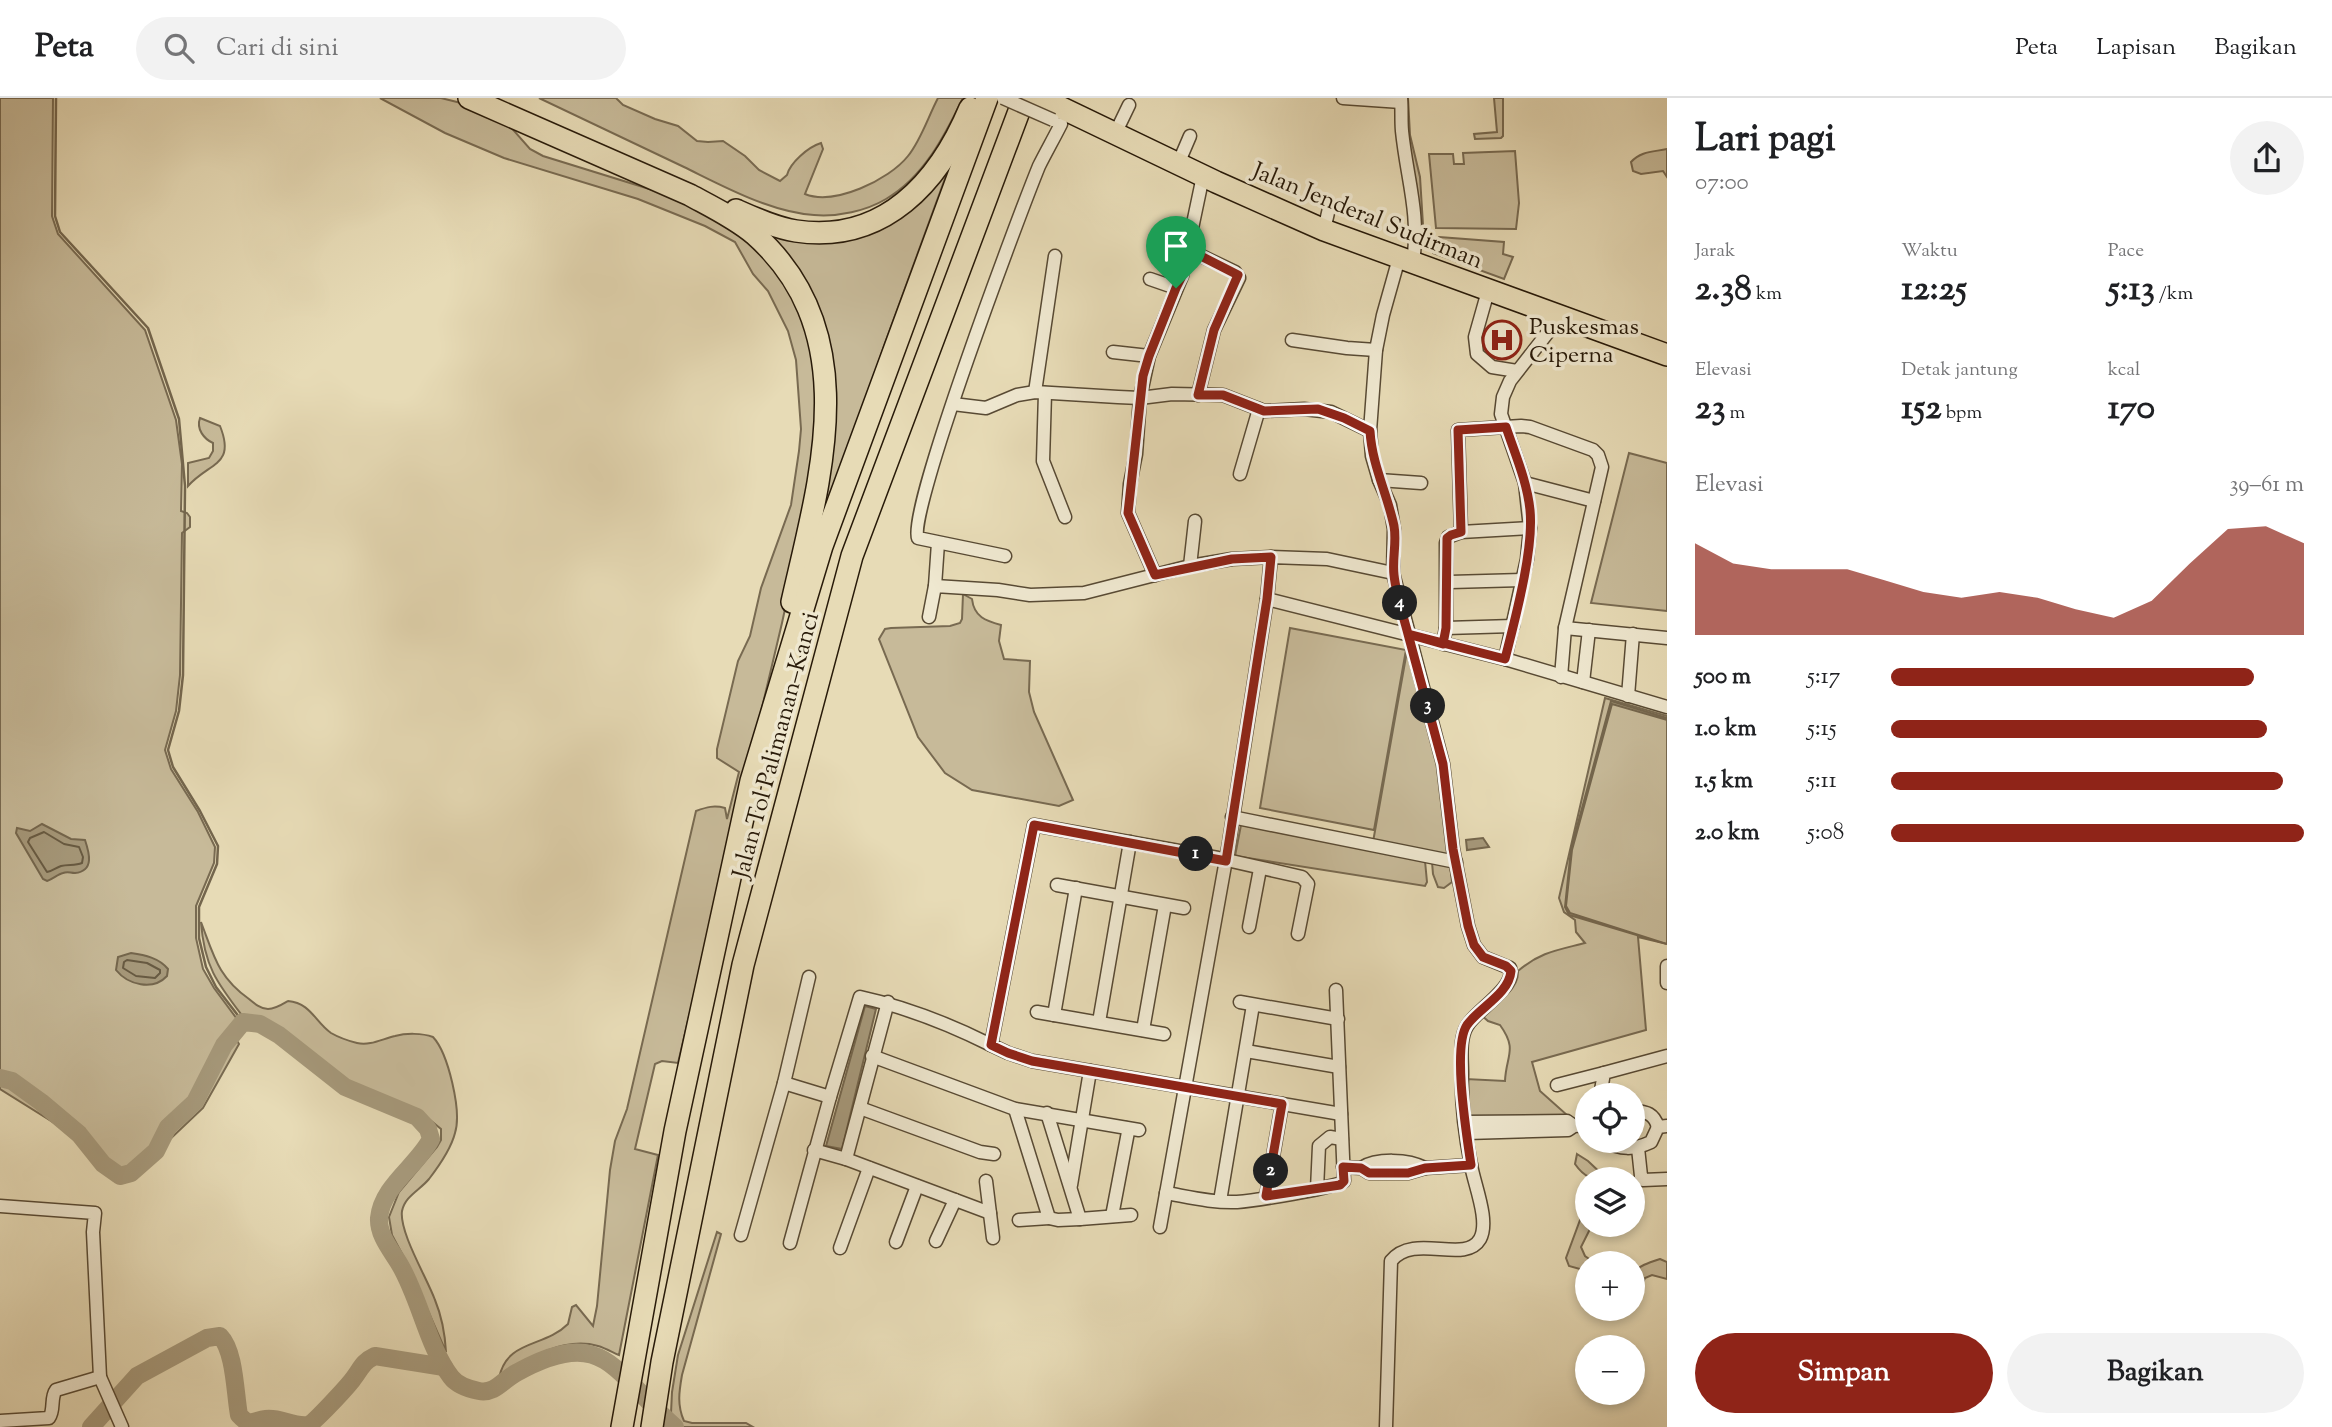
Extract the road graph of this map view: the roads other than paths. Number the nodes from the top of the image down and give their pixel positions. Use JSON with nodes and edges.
{"nodes":[{"id":1,"x":468,"y":98,"type":"edge"},
{"id":2,"x":499,"y":98,"type":"edge"},
{"id":3,"x":974,"y":98,"type":"edge"},
{"id":4,"x":987,"y":98,"type":"edge"},
{"id":5,"x":1003,"y":98,"type":"edge"},
{"id":6,"x":1024,"y":98,"type":"edge"},
{"id":7,"x":1343,"y":98,"type":"edge"},
{"id":8,"x":1401,"y":100,"type":"edge"},
{"id":9,"x":1129,"y":105,"type":"dead end"},
{"id":10,"x":1057,"y":109,"type":"edge"},
{"id":11,"x":1115,"y":134,"type":"junction"},
{"id":12,"x":1190,"y":135,"type":"dead end"},
{"id":13,"x":1178,"y":164,"type":"junction"},
{"id":14,"x":1203,"y":176,"type":"junction"},
{"id":15,"x":1329,"y":204,"type":"dead end"},
{"id":16,"x":1324,"y":230,"type":"junction"},
{"id":17,"x":1189,"y":250,"type":"junction"},
{"id":18,"x":1055,"y":256,"type":"dead end"},
{"id":19,"x":1406,"y":261,"type":"junction"},
{"id":20,"x":1150,"y":279,"type":"dead end"},
{"id":21,"x":1176,"y":288,"type":"junction"},
{"id":22,"x":1488,"y":290,"type":"junction"},
{"id":23,"x":1560,"y":317,"type":"junction"},
{"id":24,"x":1292,"y":340,"type":"dead end"},
{"id":25,"x":1376,"y":350,"type":"junction"},
{"id":26,"x":1113,"y":352,"type":"dead end"},
{"id":27,"x":1664,"y":353,"type":"edge"},
{"id":28,"x":1149,"y":356,"type":"junction"},
{"id":29,"x":1517,"y":371,"type":"junction"},
{"id":30,"x":1040,"y":392,"type":"junction"},
{"id":31,"x":1198,"y":395,"type":"junction"},
{"id":32,"x":1140,"y":398,"type":"junction"},
{"id":33,"x":953,"y":404,"type":"junction"},
{"id":34,"x":1259,"y":409,"type":"junction"},
{"id":35,"x":1506,"y":427,"type":"junction"},
{"id":36,"x":1370,"y":431,"type":"junction"},
{"id":37,"x":1240,"y":474,"type":"dead end"},
{"id":38,"x":1379,"y":480,"type":"junction"},
{"id":39,"x":1421,"y":483,"type":"dead end"},
{"id":40,"x":1525,"y":483,"type":"junction"},
{"id":41,"x":1594,"y":500,"type":"junction"},
{"id":42,"x":1065,"y":517,"type":"dead end"},
{"id":43,"x":1195,"y":521,"type":"dead end"},
{"id":44,"x":1530,"y":528,"type":"junction"},
{"id":45,"x":1461,"y":532,"type":"junction"},
{"id":46,"x":938,"y":543,"type":"junction"},
{"id":47,"x":1006,"y":556,"type":"dead end"},
{"id":48,"x":1271,"y":557,"type":"junction"},
{"id":49,"x":1189,"y":566,"type":"junction"},
{"id":50,"x":1393,"y":573,"type":"junction"},
{"id":51,"x":1155,"y":575,"type":"junction"},
{"id":52,"x":1522,"y":580,"type":"junction"},
{"id":53,"x":1450,"y":582,"type":"dead end"},
{"id":54,"x":935,"y":586,"type":"junction"},
{"id":55,"x":1267,"y":599,"type":"junction"},
{"id":56,"x":929,"y":617,"type":"dead end"},
{"id":57,"x":1513,"y":626,"type":"junction"},
{"id":58,"x":1446,"y":628,"type":"junction"},
{"id":59,"x":1565,"y":628,"type":"junction"},
{"id":60,"x":1589,"y":630,"type":"junction"},
{"id":61,"x":1408,"y":634,"type":"junction"},
{"id":62,"x":1633,"y":634,"type":"junction"},
{"id":63,"x":1667,"y":638,"type":"edge"},
{"id":64,"x":1443,"y":644,"type":"junction"},
{"id":65,"x":1505,"y":659,"type":"junction"},
{"id":66,"x":1561,"y":677,"type":"junction"},
{"id":67,"x":1583,"y":682,"type":"junction"},
{"id":68,"x":1628,"y":696,"type":"junction"},
{"id":69,"x":1667,"y":707,"type":"edge"},
{"id":70,"x":751,"y":781,"type":"junction"},
{"id":71,"x":1232,"y":817,"type":"junction"},
{"id":72,"x":1130,"y":842,"type":"junction"},
{"id":73,"x":1226,"y":861,"type":"junction"},
{"id":74,"x":1455,"y":862,"type":"junction"},
{"id":75,"x":1261,"y":869,"type":"junction"},
{"id":76,"x":1056,"y":885,"type":"dead end"},
{"id":77,"x":1076,"y":888,"type":"junction"},
{"id":78,"x":1121,"y":897,"type":"junction"},
{"id":79,"x":1164,"y":905,"type":"junction"},
{"id":80,"x":1184,"y":908,"type":"dead end"},
{"id":81,"x":1249,"y":928,"type":"dead end"},
{"id":82,"x":1298,"y":933,"type":"dead end"},
{"id":83,"x":1667,"y":966,"type":"edge"},
{"id":84,"x":809,"y":977,"type":"dead end"},
{"id":85,"x":1667,"y":984,"type":"edge"},
{"id":86,"x":1336,"y":990,"type":"dead end"},
{"id":87,"x":885,"y":1001,"type":"junction"},
{"id":88,"x":1240,"y":1003,"type":"dead end"},
{"id":89,"x":1254,"y":1005,"type":"junction"},
{"id":90,"x":1037,"y":1012,"type":"dead end"},
{"id":91,"x":1054,"y":1015,"type":"junction"},
{"id":92,"x":1338,"y":1019,"type":"junction"},
{"id":93,"x":1099,"y":1022,"type":"junction"},
{"id":94,"x":1143,"y":1030,"type":"junction"},
{"id":95,"x":1164,"y":1034,"type":"dead end"},
{"id":96,"x":991,"y":1045,"type":"junction"},
{"id":97,"x":1246,"y":1051,"type":"junction"},
{"id":98,"x":872,"y":1056,"type":"junction"},
{"id":99,"x":1667,"y":1056,"type":"edge"},
{"id":100,"x":1339,"y":1067,"type":"junction"},
{"id":101,"x":1090,"y":1071,"type":"junction"},
{"id":102,"x":1604,"y":1073,"type":"junction"},
{"id":103,"x":784,"y":1083,"type":"junction"},
{"id":104,"x":1602,"y":1083,"type":"edge"},
{"id":105,"x":1557,"y":1085,"type":"dead end"},
{"id":106,"x":1185,"y":1088,"type":"junction"},
{"id":107,"x":830,"y":1097,"type":"junction"},
{"id":108,"x":1238,"y":1097,"type":"junction"},
{"id":109,"x":1282,"y":1104,"type":"junction"},
{"id":110,"x":860,"y":1108,"type":"junction"},
{"id":111,"x":1015,"y":1109,"type":"junction"},
{"id":112,"x":1645,"y":1112,"type":"edge"},
{"id":113,"x":1047,"y":1113,"type":"junction"},
{"id":114,"x":1341,"y":1114,"type":"junction"},
{"id":115,"x":1082,"y":1119,"type":"junction"},
{"id":116,"x":1662,"y":1127,"type":"edge"},
{"id":117,"x":1466,"y":1128,"type":"junction"},
{"id":118,"x":1575,"y":1128,"type":"edge"},
{"id":119,"x":1054,"y":1133,"type":"junction"},
{"id":120,"x":1080,"y":1135,"type":"junction"},
{"id":121,"x":1342,"y":1139,"type":"junction"},
{"id":122,"x":1645,"y":1145,"type":"edge"},
{"id":123,"x":814,"y":1150,"type":"junction"},
{"id":124,"x":1639,"y":1153,"type":"edge"},
{"id":125,"x":994,"y":1154,"type":"dead end"},
{"id":126,"x":846,"y":1159,"type":"junction"},
{"id":127,"x":1471,"y":1165,"type":"junction"},
{"id":128,"x":1343,"y":1167,"type":"junction"},
{"id":129,"x":869,"y":1168,"type":"junction"},
{"id":130,"x":1667,"y":1179,"type":"edge"},
{"id":131,"x":986,"y":1181,"type":"dead end"},
{"id":132,"x":917,"y":1186,"type":"junction"},
{"id":133,"x":1071,"y":1186,"type":"junction"},
{"id":134,"x":1317,"y":1189,"type":"junction"},
{"id":135,"x":1166,"y":1193,"type":"junction"},
{"id":136,"x":1266,"y":1196,"type":"junction"},
{"id":137,"x":955,"y":1200,"type":"junction"},
{"id":138,"x":1220,"y":1201,"type":"junction"},
{"id":139,"x":0,"y":1206,"type":"edge"},
{"id":140,"x":990,"y":1213,"type":"junction"},
{"id":141,"x":1131,"y":1215,"type":"dead end"},
{"id":142,"x":1112,"y":1216,"type":"junction"},
{"id":143,"x":1049,"y":1218,"type":"junction"},
{"id":144,"x":1080,"y":1219,"type":"junction"},
{"id":145,"x":1019,"y":1220,"type":"dead end"},
{"id":146,"x":1160,"y":1227,"type":"dead end"},
{"id":147,"x":741,"y":1235,"type":"dead end"},
{"id":148,"x":993,"y":1238,"type":"dead end"},
{"id":149,"x":936,"y":1241,"type":"dead end"},
{"id":150,"x":896,"y":1242,"type":"dead end"},
{"id":151,"x":790,"y":1243,"type":"dead end"},
{"id":152,"x":840,"y":1248,"type":"dead end"},
{"id":153,"x":100,"y":1377,"type":"junction"},
{"id":154,"x":0,"y":1421,"type":"edge"},
{"id":155,"x":121,"y":1422,"type":"edge"},
{"id":156,"x":622,"y":1426,"type":"edge"},
{"id":157,"x":652,"y":1427,"type":"edge"},
{"id":158,"x":1386,"y":1427,"type":"edge"}],
"edges":[{"from":1,"to":70,"type":"highway"},
{"from":2,"to":3,"type":"highway"},
{"from":4,"to":70,"type":"highway","name":"Jalan Tol Palimanan–Kanci"},
{"from":5,"to":10,"type":"street","bridge":true},
{"from":6,"to":157,"type":"highway","name":"Jalan Tol Palimanan–Kanci"},
{"from":7,"to":8,"type":"street"},
{"from":8,"to":19,"type":"street"},
{"from":9,"to":11,"type":"street"},
{"from":10,"to":11,"type":"highway","name":"Jalan Jenderal Sudirman"},
{"from":10,"to":33,"type":"street"},
{"from":11,"to":13,"type":"highway","name":"Jalan Jenderal Sudirman"},
{"from":12,"to":13,"type":"street"},
{"from":13,"to":14,"type":"highway","name":"Jalan Jenderal Sudirman"},
{"from":14,"to":16,"type":"highway","name":"Jalan Jenderal Sudirman"},
{"from":14,"to":17,"type":"street"},
{"from":15,"to":16,"type":"street"},
{"from":16,"to":19,"type":"highway","name":"Jalan Jenderal Sudirman"},
{"from":17,"to":21,"type":"street"},
{"from":17,"to":31,"type":"street"},
{"from":18,"to":30,"type":"street"},
{"from":19,"to":22,"type":"highway","name":"Jalan Jenderal Sudirman"},
{"from":19,"to":25,"type":"street"},
{"from":20,"to":21,"type":"street"},
{"from":21,"to":28,"type":"street"},
{"from":22,"to":23,"type":"highway","name":"Jalan Jenderal Sudirman"},
{"from":22,"to":29,"type":"street"},
{"from":23,"to":27,"type":"highway","name":"Jalan Jenderal Sudirman"},
{"from":23,"to":29,"type":"street"},
{"from":24,"to":25,"type":"street"},
{"from":25,"to":36,"type":"street"},
{"from":26,"to":28,"type":"street"},
{"from":28,"to":32,"type":"street"},
{"from":29,"to":35,"type":"street"},
{"from":30,"to":32,"type":"street"},
{"from":30,"to":33,"type":"street"},
{"from":30,"to":42,"type":"street"},
{"from":31,"to":32,"type":"street"},
{"from":31,"to":34,"type":"street"},
{"from":32,"to":51,"type":"street"},
{"from":33,"to":46,"type":"street"},
{"from":34,"to":36,"type":"street"},
{"from":34,"to":37,"type":"street"},
{"from":35,"to":40,"type":"street"},
{"from":35,"to":41,"type":"street"},
{"from":35,"to":45,"type":"street"},
{"from":36,"to":38,"type":"street"},
{"from":38,"to":39,"type":"street"},
{"from":38,"to":50,"type":"street"},
{"from":40,"to":41,"type":"street"},
{"from":40,"to":44,"type":"street"},
{"from":41,"to":59,"type":"street"},
{"from":43,"to":49,"type":"street"},
{"from":44,"to":45,"type":"street"},
{"from":44,"to":52,"type":"street"},
{"from":45,"to":58,"type":"street"},
{"from":46,"to":47,"type":"street"},
{"from":46,"to":54,"type":"street"},
{"from":48,"to":49,"type":"street"},
{"from":48,"to":50,"type":"street"},
{"from":48,"to":55,"type":"street"},
{"from":49,"to":51,"type":"street"},
{"from":50,"to":61,"type":"street"},
{"from":51,"to":54,"type":"street"},
{"from":52,"to":53,"type":"street"},
{"from":52,"to":57,"type":"street"},
{"from":54,"to":56,"type":"street"},
{"from":55,"to":61,"type":"street"},
{"from":55,"to":71,"type":"street"},
{"from":57,"to":58,"type":"street"},
{"from":57,"to":65,"type":"street"},
{"from":58,"to":64,"type":"street"},
{"from":59,"to":60,"type":"street"},
{"from":59,"to":66,"type":"street"},
{"from":60,"to":62,"type":"street"},
{"from":60,"to":67,"type":"street"},
{"from":61,"to":64,"type":"street"},
{"from":61,"to":74,"type":"street"},
{"from":62,"to":63,"type":"street"},
{"from":62,"to":68,"type":"street"},
{"from":64,"to":65,"type":"street"},
{"from":65,"to":66,"type":"street"},
{"from":66,"to":67,"type":"street"},
{"from":67,"to":68,"type":"street"},
{"from":68,"to":69,"type":"street"},
{"from":70,"to":156,"type":"highway","name":"Jalan Tol Palimanan–Kanci"},
{"from":71,"to":73,"type":"street"},
{"from":71,"to":74,"type":"street"},
{"from":72,"to":73,"type":"street"},
{"from":72,"to":78,"type":"street"},
{"from":72,"to":96,"type":"street"},
{"from":73,"to":75,"type":"street"},
{"from":73,"to":106,"type":"street"},
{"from":74,"to":117,"type":"street"},
{"from":75,"to":81,"type":"street"},
{"from":75,"to":82,"type":"street"},
{"from":76,"to":77,"type":"street"},
{"from":77,"to":78,"type":"street"},
{"from":77,"to":91,"type":"street"},
{"from":78,"to":79,"type":"street"},
{"from":78,"to":93,"type":"street"},
{"from":79,"to":80,"type":"street"},
{"from":79,"to":94,"type":"street"},
{"from":83,"to":85,"type":"street"},
{"from":84,"to":103,"type":"street"},
{"from":86,"to":92,"type":"street"},
{"from":87,"to":96,"type":"street"},
{"from":87,"to":98,"type":"street"},
{"from":87,"to":107,"type":"street"},
{"from":88,"to":89,"type":"street"},
{"from":89,"to":92,"type":"street"},
{"from":89,"to":97,"type":"street"},
{"from":90,"to":91,"type":"street"},
{"from":91,"to":93,"type":"street"},
{"from":92,"to":100,"type":"street"},
{"from":93,"to":94,"type":"street"},
{"from":94,"to":95,"type":"street"},
{"from":96,"to":101,"type":"street"},
{"from":97,"to":100,"type":"street"},
{"from":97,"to":108,"type":"street"},
{"from":98,"to":110,"type":"street"},
{"from":98,"to":111,"type":"street"},
{"from":99,"to":102,"type":"street"},
{"from":100,"to":114,"type":"street"},
{"from":101,"to":106,"type":"street"},
{"from":101,"to":115,"type":"street"},
{"from":102,"to":104,"type":"street"},
{"from":102,"to":105,"type":"street"},
{"from":103,"to":107,"type":"street"},
{"from":103,"to":147,"type":"street"},
{"from":106,"to":108,"type":"street"},
{"from":106,"to":135,"type":"street"},
{"from":107,"to":123,"type":"street"},
{"from":108,"to":109,"type":"street"},
{"from":108,"to":138,"type":"street"},
{"from":109,"to":114,"type":"street"},
{"from":109,"to":136,"type":"street"},
{"from":110,"to":125,"type":"street"},
{"from":110,"to":126,"type":"street"},
{"from":111,"to":113,"type":"street"},
{"from":111,"to":143,"type":"street"},
{"from":112,"to":116,"type":"street"},
{"from":113,"to":115,"type":"street"},
{"from":113,"to":119,"type":"street"},
{"from":114,"to":121,"type":"street"},
{"from":115,"to":120,"type":"street"},
{"from":115,"to":142,"type":"street"},
{"from":116,"to":122,"type":"street"},
{"from":117,"to":118,"type":"street"},
{"from":117,"to":127,"type":"street"},
{"from":119,"to":120,"type":"street"},
{"from":119,"to":133,"type":"street"},
{"from":120,"to":133,"type":"street"},
{"from":121,"to":128,"type":"street"},
{"from":121,"to":134,"type":"street"},
{"from":123,"to":126,"type":"street"},
{"from":123,"to":151,"type":"street"},
{"from":124,"to":130,"type":"street"},
{"from":126,"to":129,"type":"street"},
{"from":127,"to":128,"type":"street"},
{"from":127,"to":158,"type":"street"},
{"from":128,"to":134,"type":"street"},
{"from":129,"to":132,"type":"street"},
{"from":129,"to":152,"type":"street"},
{"from":131,"to":140,"type":"street"},
{"from":132,"to":137,"type":"street"},
{"from":132,"to":150,"type":"street"},
{"from":133,"to":144,"type":"street"},
{"from":134,"to":136,"type":"street"},
{"from":135,"to":138,"type":"street"},
{"from":135,"to":146,"type":"street"},
{"from":136,"to":138,"type":"street"},
{"from":137,"to":140,"type":"street"},
{"from":137,"to":149,"type":"street"},
{"from":139,"to":153,"type":"street"},
{"from":140,"to":148,"type":"street"},
{"from":141,"to":142,"type":"street"},
{"from":142,"to":144,"type":"street"},
{"from":143,"to":144,"type":"street"},
{"from":143,"to":145,"type":"street"},
{"from":153,"to":154,"type":"street"},
{"from":153,"to":155,"type":"street"}]}
